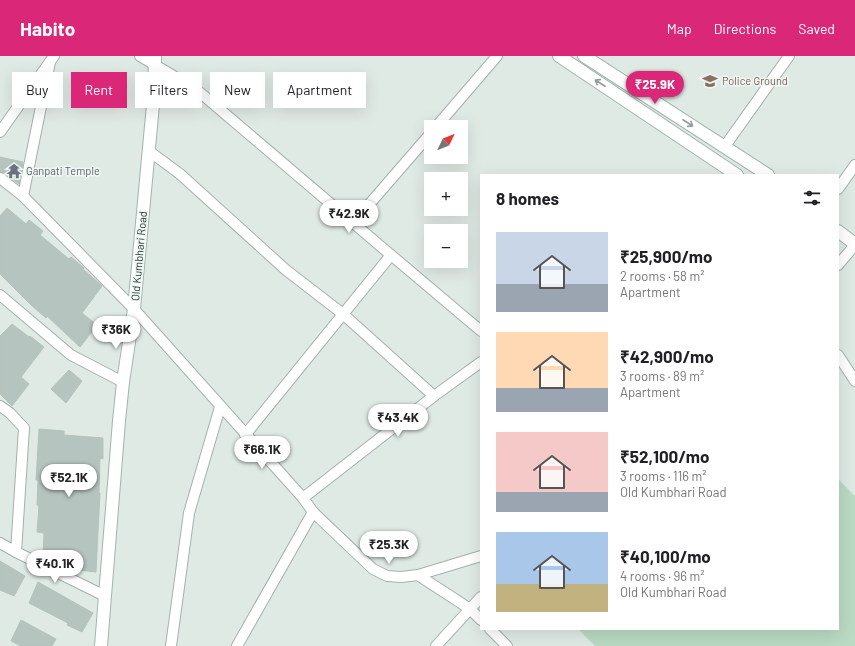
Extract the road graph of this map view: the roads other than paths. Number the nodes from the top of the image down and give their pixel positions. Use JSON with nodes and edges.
{"nodes":[{"id":1,"x":140,"y":56,"type":"edge"},
{"id":2,"x":497,"y":56,"type":"edge"},
{"id":3,"x":559,"y":56,"type":"edge"},
{"id":4,"x":584,"y":56,"type":"edge"},
{"id":5,"x":789,"y":56,"type":"edge"},
{"id":6,"x":52,"y":59,"type":"edge"},
{"id":7,"x":155,"y":61,"type":"edge"},
{"id":8,"x":442,"y":120,"type":"edge"},
{"id":9,"x":0,"y":132,"type":"edge"},
{"id":10,"x":424,"y":141,"type":"edge"},
{"id":11,"x":724,"y":146,"type":"junction"},
{"id":12,"x":149,"y":151,"type":"junction"},
{"id":13,"x":855,"y":165,"type":"edge"},
{"id":14,"x":731,"y":174,"type":"edge"},
{"id":15,"x":766,"y":174,"type":"edge"},
{"id":16,"x":0,"y":178,"type":"edge"},
{"id":17,"x":839,"y":188,"type":"edge"},
{"id":18,"x":22,"y":196,"type":"junction"},
{"id":19,"x":353,"y":223,"type":"junction"},
{"id":20,"x":839,"y":232,"type":"edge"},
{"id":21,"x":855,"y":245,"type":"edge"},
{"id":22,"x":391,"y":255,"type":"junction"},
{"id":23,"x":839,"y":265,"type":"edge"},
{"id":24,"x":0,"y":295,"type":"edge"},
{"id":25,"x":134,"y":309,"type":"junction"},
{"id":26,"x":343,"y":314,"type":"junction"},
{"id":27,"x":480,"y":330,"type":"edge"},
{"id":28,"x":839,"y":357,"type":"edge"},
{"id":29,"x":480,"y":363,"type":"edge"},
{"id":30,"x":855,"y":381,"type":"edge"},
{"id":31,"x":123,"y":382,"type":"junction"},
{"id":32,"x":434,"y":396,"type":"junction"},
{"id":33,"x":0,"y":406,"type":"edge"},
{"id":34,"x":220,"y":407,"type":"junction"},
{"id":35,"x":245,"y":435,"type":"junction"},
{"id":36,"x":303,"y":498,"type":"junction"},
{"id":37,"x":313,"y":512,"type":"junction"},
{"id":38,"x":0,"y":543,"type":"edge"},
{"id":39,"x":16,"y":552,"type":"junction"},
{"id":40,"x":480,"y":556,"type":"edge"},
{"id":41,"x":418,"y":575,"type":"junction"},
{"id":42,"x":105,"y":596,"type":"junction"},
{"id":43,"x":480,"y":598,"type":"edge"},
{"id":44,"x":470,"y":610,"type":"junction"},
{"id":45,"x":480,"y":619,"type":"edge"},
{"id":46,"x":491,"y":630,"type":"edge"},
{"id":47,"x":439,"y":645,"type":"edge"},
{"id":48,"x":101,"y":646,"type":"edge"},
{"id":49,"x":171,"y":646,"type":"edge"},
{"id":50,"x":237,"y":646,"type":"edge"},
{"id":51,"x":507,"y":646,"type":"edge"}],
"edges":[{"from":1,"to":7,"type":"street"},
{"from":2,"to":8,"type":"street"},
{"from":14,"to":3,"type":"main road","one_way":true},
{"from":4,"to":11,"type":"main road","one_way":true},
{"from":5,"to":11,"type":"street"},
{"from":6,"to":9,"type":"street"},
{"from":6,"to":18,"type":"street"},
{"from":7,"to":12,"type":"main road","name":"Old Kumbhari Road"},
{"from":7,"to":19,"type":"street"},
{"from":10,"to":19,"type":"street"},
{"from":11,"to":15,"type":"main road"},
{"from":12,"to":25,"type":"main road","name":"Old Kumbhari Road"},
{"from":12,"to":26,"type":"street"},
{"from":13,"to":17,"type":"street"},
{"from":16,"to":18,"type":"street"},
{"from":18,"to":25,"type":"street"},
{"from":19,"to":22,"type":"street"},
{"from":20,"to":21,"type":"main road"},
{"from":21,"to":23,"type":"street"},
{"from":22,"to":26,"type":"street"},
{"from":22,"to":27,"type":"street"},
{"from":24,"to":31,"type":"street"},
{"from":25,"to":31,"type":"main road","name":"Old Kumbhari Road"},
{"from":25,"to":34,"type":"street"},
{"from":26,"to":32,"type":"street"},
{"from":26,"to":35,"type":"street"},
{"from":28,"to":30,"type":"street"},
{"from":29,"to":32,"type":"street"},
{"from":31,"to":42,"type":"main road","name":"Old Kumbhari Road"},
{"from":32,"to":36,"type":"street"},
{"from":33,"to":39,"type":"street"},
{"from":34,"to":35,"type":"street"},
{"from":34,"to":49,"type":"street"},
{"from":35,"to":36,"type":"street"},
{"from":36,"to":37,"type":"street"},
{"from":37,"to":41,"type":"street"},
{"from":37,"to":50,"type":"street"},
{"from":38,"to":39,"type":"street"},
{"from":39,"to":42,"type":"street"},
{"from":40,"to":41,"type":"street"},
{"from":41,"to":44,"type":"street"},
{"from":42,"to":48,"type":"main road","name":"Old Kumbhari Road"},
{"from":43,"to":44,"type":"street"},
{"from":44,"to":45,"type":"street"},
{"from":44,"to":47,"type":"street"},
{"from":46,"to":51,"type":"street"}]}
